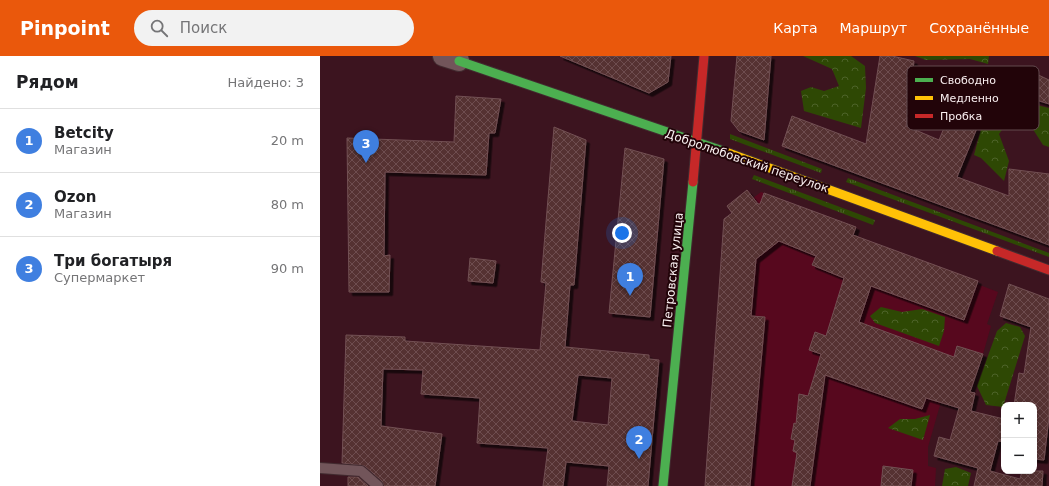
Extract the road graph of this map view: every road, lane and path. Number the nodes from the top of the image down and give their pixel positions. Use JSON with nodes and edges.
{"nodes":[{"id":1,"x":704,"y":56,"type":"edge"},
{"id":2,"x":451,"y":58,"type":"edge"},
{"id":3,"x":697,"y":142,"type":"junction"},
{"id":4,"x":1049,"y":270,"type":"edge"},
{"id":5,"x":320,"y":468,"type":"edge"},
{"id":6,"x":378,"y":486,"type":"edge"},
{"id":7,"x":663,"y":486,"type":"edge"}],
"edges":[{"from":1,"to":3,"type":"street","name":"Петровская улица"},
{"from":2,"to":3,"type":"street","name":"Добролюбовский переулок"},
{"from":3,"to":4,"type":"street","name":"Добролюбовский переулок"},
{"from":3,"to":7,"type":"street","name":"Петровская улица"},
{"from":5,"to":6,"type":"lane"}]}
